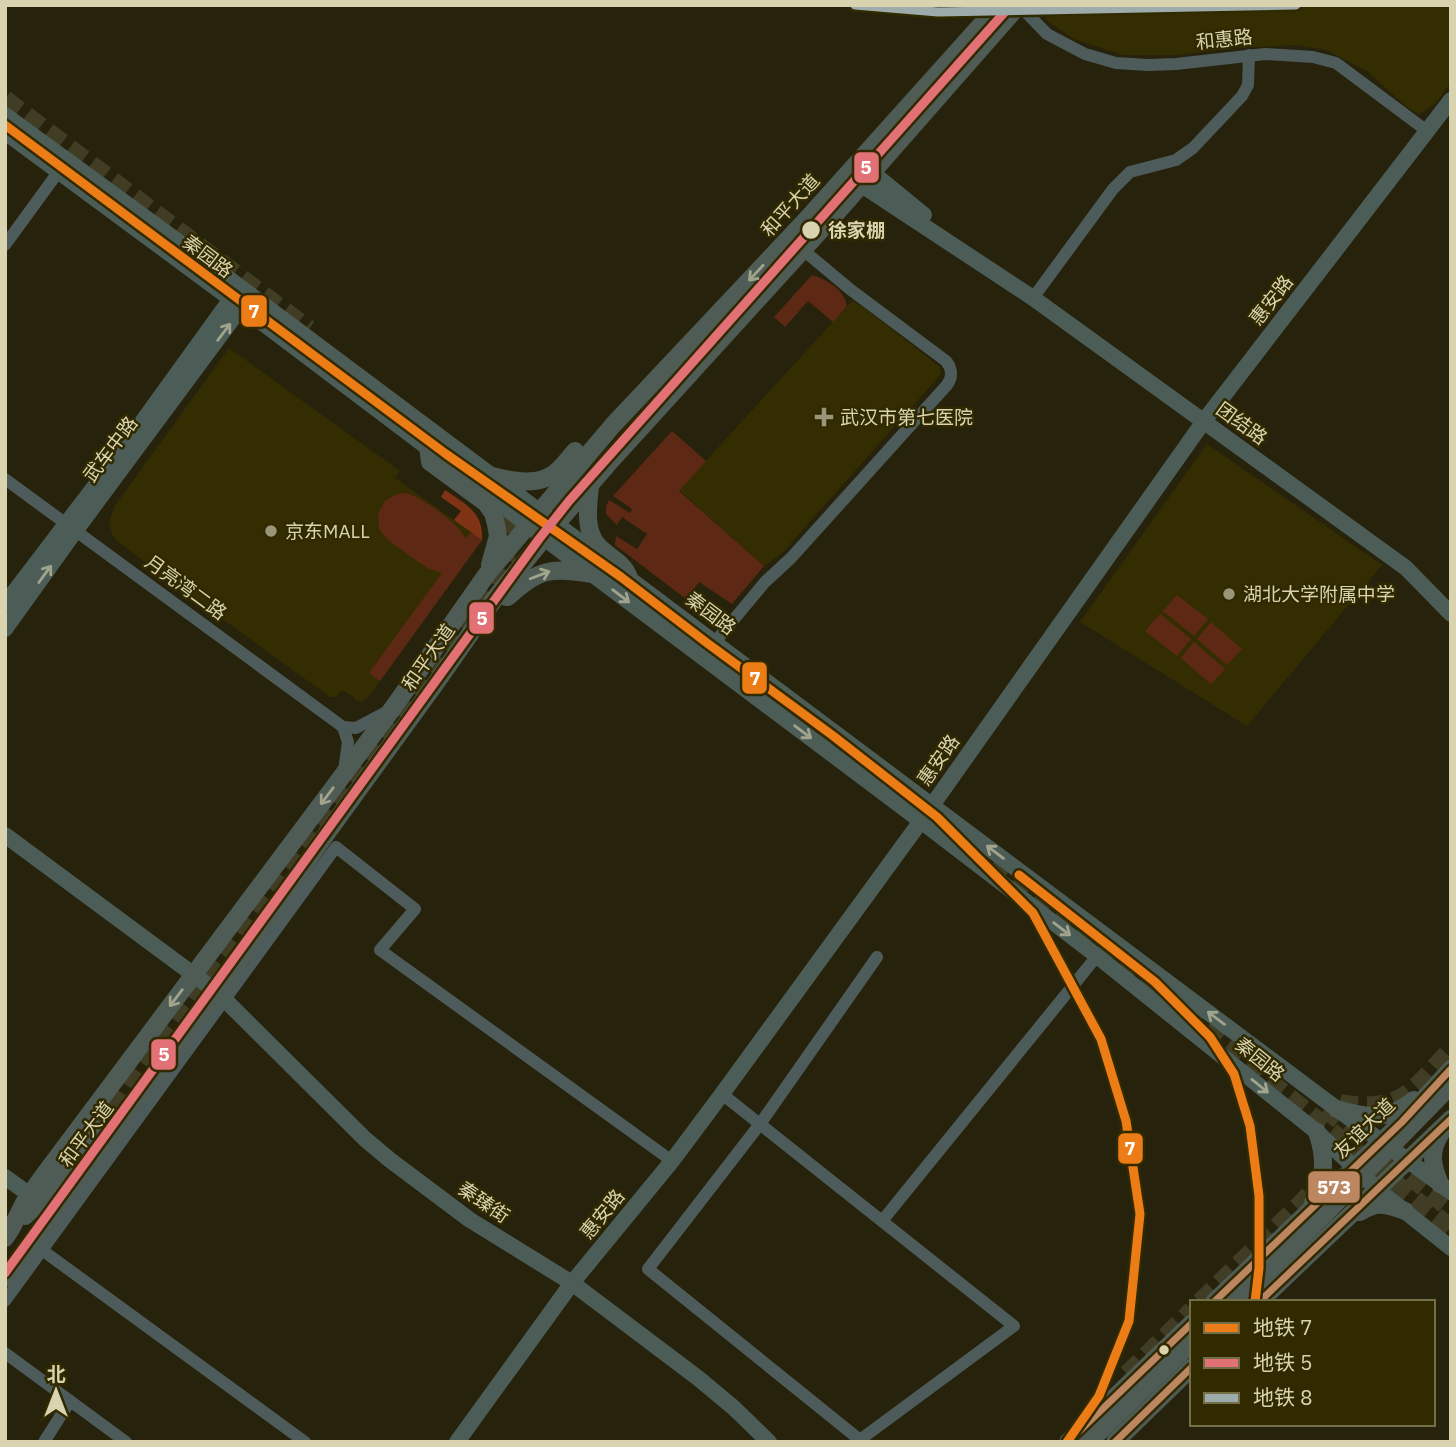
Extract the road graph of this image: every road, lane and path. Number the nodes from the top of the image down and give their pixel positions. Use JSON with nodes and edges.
{"nodes":[{"id":1,"x":999,"y":5,"type":"edge"},
{"id":2,"x":1019,"y":5,"type":"edge"},
{"id":3,"x":1249,"y":55,"type":"junction"},
{"id":4,"x":1451,"y":100,"type":"edge"},
{"id":5,"x":5,"y":115,"type":"edge"},
{"id":6,"x":1427,"y":131,"type":"junction"},
{"id":7,"x":5,"y":132,"type":"edge"},
{"id":8,"x":852,"y":168,"type":"junction"},
{"id":9,"x":59,"y":171,"type":"junction"},
{"id":10,"x":867,"y":179,"type":"junction"},
{"id":11,"x":5,"y":245,"type":"edge"},
{"id":12,"x":803,"y":250,"type":"junction"},
{"id":13,"x":241,"y":297,"type":"junction"},
{"id":14,"x":1033,"y":298,"type":"junction"},
{"id":15,"x":1204,"y":421,"type":"junction"},
{"id":16,"x":614,"y":425,"type":"junction"},
{"id":17,"x":428,"y":447,"type":"junction"},
{"id":18,"x":492,"y":476,"type":"junction"},
{"id":19,"x":5,"y":479,"type":"edge"},
{"id":20,"x":590,"y":485,"type":"junction"},
{"id":21,"x":533,"y":518,"type":"junction"},
{"id":22,"x":71,"y":527,"type":"junction"},
{"id":23,"x":550,"y":531,"type":"junction"},
{"id":24,"x":487,"y":573,"type":"junction"},
{"id":25,"x":591,"y":573,"type":"junction"},
{"id":26,"x":629,"y":578,"type":"junction"},
{"id":27,"x":495,"y":597,"type":"junction"},
{"id":28,"x":5,"y":604,"type":"edge"},
{"id":29,"x":1451,"y":614,"type":"edge"},
{"id":30,"x":5,"y":629,"type":"edge"},
{"id":31,"x":715,"y":642,"type":"junction"},
{"id":32,"x":393,"y":708,"type":"junction"},
{"id":33,"x":343,"y":727,"type":"junction"},
{"id":34,"x":344,"y":773,"type":"junction"},
{"id":35,"x":932,"y":805,"type":"junction"},
{"id":36,"x":921,"y":821,"type":"junction"},
{"id":37,"x":5,"y":835,"type":"edge"},
{"id":38,"x":1097,"y":956,"type":"junction"},
{"id":39,"x":877,"y":957,"type":"dead end"},
{"id":40,"x":194,"y":974,"type":"junction"},
{"id":41,"x":221,"y":996,"type":"junction"},
{"id":42,"x":1451,"y":1068,"type":"edge"},
{"id":43,"x":1451,"y":1085,"type":"edge"},
{"id":44,"x":722,"y":1094,"type":"junction"},
{"id":45,"x":1451,"y":1101,"type":"edge"},
{"id":46,"x":1336,"y":1109,"type":"junction"},
{"id":47,"x":1451,"y":1119,"type":"edge"},
{"id":48,"x":760,"y":1124,"type":"junction"},
{"id":49,"x":95,"y":1129,"type":"tunnel mouth"},
{"id":50,"x":1317,"y":1132,"type":"junction"},
{"id":51,"x":1386,"y":1143,"type":"junction"},
{"id":52,"x":1408,"y":1160,"type":"junction"},
{"id":53,"x":672,"y":1161,"type":"junction"},
{"id":54,"x":1353,"y":1168,"type":"junction"},
{"id":55,"x":5,"y":1177,"type":"edge"},
{"id":56,"x":1446,"y":1188,"type":"edge"},
{"id":57,"x":1378,"y":1190,"type":"junction"},
{"id":58,"x":30,"y":1195,"type":"junction"},
{"id":59,"x":1405,"y":1211,"type":"junction"},
{"id":60,"x":1301,"y":1219,"type":"junction"},
{"id":61,"x":882,"y":1221,"type":"junction"},
{"id":62,"x":1339,"y":1226,"type":"junction"},
{"id":63,"x":8,"y":1233,"type":"edge"},
{"id":64,"x":1451,"y":1248,"type":"edge"},
{"id":65,"x":42,"y":1250,"type":"junction"},
{"id":66,"x":5,"y":1278,"type":"edge"},
{"id":67,"x":572,"y":1283,"type":"junction"},
{"id":68,"x":1216,"y":1300,"type":"edge"},
{"id":69,"x":1236,"y":1300,"type":"edge"},
{"id":70,"x":1250,"y":1300,"type":"edge"},
{"id":71,"x":1261,"y":1300,"type":"edge"},
{"id":72,"x":5,"y":1301,"type":"edge"},
{"id":73,"x":1190,"y":1325,"type":"edge"},
{"id":74,"x":1190,"y":1344,"type":"edge"},
{"id":75,"x":5,"y":1353,"type":"edge"},
{"id":76,"x":1190,"y":1358,"type":"edge"},
{"id":77,"x":1190,"y":1369,"type":"edge"},
{"id":78,"x":1127,"y":1374,"type":"tunnel mouth"},
{"id":79,"x":70,"y":1401,"type":"junction"},
{"id":80,"x":1098,"y":1412,"type":"junction"},
{"id":81,"x":858,"y":1441,"type":"edge"},
{"id":82,"x":44,"y":1442,"type":"edge"},
{"id":83,"x":126,"y":1442,"type":"edge"},
{"id":84,"x":305,"y":1442,"type":"edge"},
{"id":85,"x":457,"y":1442,"type":"edge"},
{"id":86,"x":769,"y":1442,"type":"edge"},
{"id":87,"x":1068,"y":1442,"type":"edge"},
{"id":88,"x":1089,"y":1442,"type":"edge"},
{"id":89,"x":1103,"y":1442,"type":"edge"},
{"id":90,"x":1115,"y":1442,"type":"edge"}],
"edges":[{"from":1,"to":8,"type":"main road","name":"和平大道"},
{"from":2,"to":3,"type":"street","name":"和惠路"},
{"from":2,"to":10,"type":"main road","name":"和平大道"},
{"from":3,"to":6,"type":"street","name":"和惠路"},
{"from":3,"to":14,"type":"street"},
{"from":4,"to":6,"type":"street","name":"惠安路"},
{"from":5,"to":13,"type":"street","name":"秦园路"},
{"from":6,"to":15,"type":"street","name":"惠安路"},
{"from":7,"to":9,"type":"street","name":"秦园路"},
{"from":8,"to":10,"type":"street","name":"团结路"},
{"from":8,"to":16,"type":"main road","name":"和平大道","one_way":true},
{"from":9,"to":11,"type":"street"},
{"from":9,"to":13,"type":"street","name":"秦园路"},
{"from":10,"to":12,"type":"main road","name":"和平大道"},
{"from":10,"to":14,"type":"street","name":"团结路"},
{"from":12,"to":20,"type":"main road","name":"和平大道"},
{"from":12,"to":31,"type":"street"},
{"from":13,"to":17,"type":"street","name":"秦园路"},
{"from":13,"to":18,"type":"street","name":"秦园路"},
{"from":13,"to":22,"type":"street","name":"武车中路"},
{"from":14,"to":15,"type":"street","name":"团结路"},
{"from":15,"to":29,"type":"street","name":"团结路"},
{"from":15,"to":35,"type":"street","name":"惠安路"},
{"from":16,"to":18,"type":"main road"},
{"from":16,"to":21,"type":"main road","name":"和平大道"},
{"from":17,"to":21,"type":"street","name":"秦园路"},
{"from":17,"to":24,"type":"main road"},
{"from":18,"to":21,"type":"street","name":"秦园路"},
{"from":19,"to":22,"type":"street","name":"月亮湾二路"},
{"from":20,"to":23,"type":"main road","name":"和平大道"},
{"from":20,"to":26,"type":"main road"},
{"from":21,"to":23,"type":"street","name":"秦园路"},
{"from":21,"to":24,"type":"main road","name":"和平大道"},
{"from":22,"to":28,"type":"street","name":"武车中路"},
{"from":30,"to":22,"type":"street","name":"武车中路","one_way":true},
{"from":22,"to":33,"type":"street","name":"月亮湾二路"},
{"from":23,"to":25,"type":"street","name":"秦园路"},
{"from":23,"to":26,"type":"street","name":"秦园路"},
{"from":23,"to":27,"type":"main road","name":"和平大道"},
{"from":24,"to":32,"type":"main road","name":"和平大道"},
{"from":27,"to":25,"type":"main road","one_way":true},
{"from":25,"to":36,"type":"street","name":"秦园路","one_way":true},
{"from":26,"to":31,"type":"street","name":"秦园路"},
{"from":27,"to":41,"type":"main road","name":"和平大道"},
{"from":31,"to":35,"type":"street","name":"秦园路"},
{"from":32,"to":33,"type":"street"},
{"from":32,"to":34,"type":"main road","name":"和平大道"},
{"from":33,"to":34,"type":"street"},
{"from":34,"to":40,"type":"main road","name":"和平大道","one_way":true},
{"from":35,"to":36,"type":"street","name":"惠安路"},
{"from":46,"to":35,"type":"street","name":"秦园路","one_way":true},
{"from":36,"to":38,"type":"street","name":"秦园路","one_way":true},
{"from":36,"to":44,"type":"street","name":"惠安路"},
{"from":37,"to":40,"type":"street","name":"秦臻街"},
{"from":38,"to":50,"type":"street","name":"秦园路","one_way":true},
{"from":38,"to":61,"type":"street"},
{"from":39,"to":48,"type":"street"},
{"from":40,"to":41,"type":"street","name":"秦臻街"},
{"from":40,"to":58,"type":"main road","name":"和平大道","one_way":true},
{"from":41,"to":53,"type":"street"},
{"from":41,"to":65,"type":"street"},
{"from":41,"to":66,"type":"main road","name":"和平大道"},
{"from":41,"to":67,"type":"street","name":"秦臻街"},
{"from":42,"to":46,"type":"main road"},
{"from":42,"to":51,"type":"main road","name":"友谊大道"},
{"from":43,"to":69,"type":"main road","bridge":true},
{"from":44,"to":48,"type":"street"},
{"from":44,"to":53,"type":"street","name":"惠安路"},
{"from":45,"to":70,"type":"main road"},
{"from":46,"to":51,"type":"street","name":"秦园路"},
{"from":47,"to":52,"type":"main road"},
{"from":47,"to":56,"type":"main road"},
{"from":48,"to":61,"type":"street"},
{"from":48,"to":81,"type":"street"},
{"from":49,"to":63,"type":"main road"},
{"from":50,"to":54,"type":"street","name":"秦园路"},
{"from":50,"to":60,"type":"main road"},
{"from":51,"to":52,"type":"street","name":"秦园路"},
{"from":51,"to":54,"type":"main road","name":"友谊大道"},
{"from":52,"to":56,"type":"street","name":"秦园路"},
{"from":52,"to":57,"type":"main road"},
{"from":53,"to":67,"type":"street","name":"惠安路"},
{"from":54,"to":57,"type":"street","name":"秦园路"},
{"from":54,"to":60,"type":"main road","name":"友谊大道"},
{"from":55,"to":58,"type":"street"},
{"from":57,"to":59,"type":"street","name":"秦园路"},
{"from":57,"to":62,"type":"main road"},
{"from":58,"to":63,"type":"main road","name":"和平大道"},
{"from":59,"to":62,"type":"main road"},
{"from":59,"to":64,"type":"street","name":"秦园路"},
{"from":60,"to":68,"type":"main road","name":"友谊大道"},
{"from":61,"to":81,"type":"street"},
{"from":62,"to":71,"type":"main road"},
{"from":65,"to":72,"type":"street"},
{"from":65,"to":84,"type":"street"},
{"from":67,"to":85,"type":"street","name":"惠安路"},
{"from":67,"to":86,"type":"street","name":"秦臻街"},
{"from":73,"to":80,"type":"main road"},
{"from":74,"to":88,"type":"main road"},
{"from":75,"to":79,"type":"street"},
{"from":76,"to":89,"type":"main road"},
{"from":77,"to":90,"type":"main road"},
{"from":78,"to":80,"type":"main road"},
{"from":79,"to":82,"type":"street"},
{"from":79,"to":83,"type":"street"},
{"from":80,"to":87,"type":"main road"}]}
